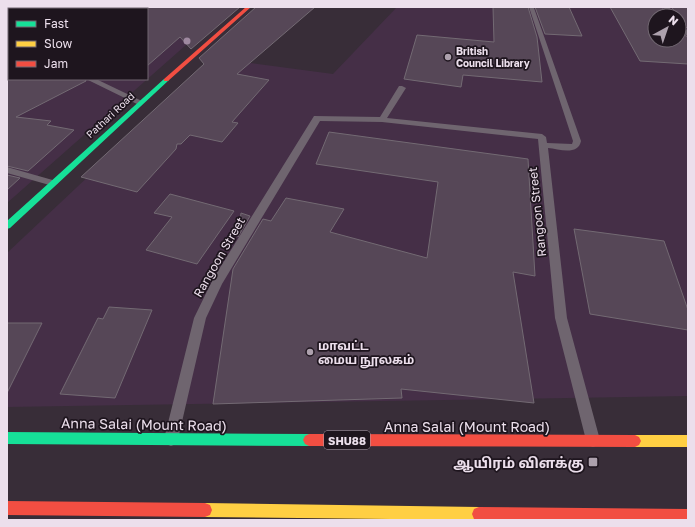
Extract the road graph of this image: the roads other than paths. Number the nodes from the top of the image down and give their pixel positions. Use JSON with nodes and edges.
{"nodes":[{"id":1,"x":249,"y":7,"type":"edge"},
{"id":2,"x":531,"y":8,"type":"edge"},
{"id":3,"x":92,"y":80,"type":"edge"},
{"id":4,"x":402,"y":88,"type":"dead end"},
{"id":5,"x":140,"y":102,"type":"junction"},
{"id":6,"x":382,"y":120,"type":"junction"},
{"id":7,"x":543,"y":145,"type":"junction"},
{"id":8,"x":7,"y":170,"type":"edge"},
{"id":9,"x":53,"y":183,"type":"junction"},
{"id":10,"x":7,"y":226,"type":"edge"},
{"id":11,"x":7,"y":438,"type":"edge"},
{"id":12,"x":171,"y":439,"type":"junction"},
{"id":13,"x":593,"y":441,"type":"junction"},
{"id":14,"x":688,"y":441,"type":"edge"},
{"id":15,"x":7,"y":508,"type":"edge"},
{"id":16,"x":688,"y":516,"type":"edge"},
{"id":17,"x":613,"y":518,"type":"edge"}],
"edges":[{"from":1,"to":5,"type":"main road","name":"Pathari Road"},
{"from":2,"to":7,"type":"lane"},
{"from":3,"to":5,"type":"lane"},
{"from":4,"to":6,"type":"lane"},
{"from":5,"to":9,"type":"main road","name":"Pathari Road"},
{"from":6,"to":7,"type":"lane","name":"Rangoon Street"},
{"from":6,"to":12,"type":"lane","name":"Rangoon Street"},
{"from":7,"to":13,"type":"lane","name":"Rangoon Street"},
{"from":8,"to":9,"type":"lane"},
{"from":9,"to":10,"type":"main road","name":"Pathari Road"},
{"from":11,"to":12,"type":"main road","name":"Anna Salai (Mount Road)","number":"SHU88"},
{"from":12,"to":13,"type":"main road","name":"Anna Salai (Mount Road)","number":"SHU88"},
{"from":13,"to":14,"type":"main road","name":"Anna Salai (Mount Road)","number":"SHU88"},
{"from":15,"to":17,"type":"main road"},
{"from":16,"to":17,"type":"main road"}]}
